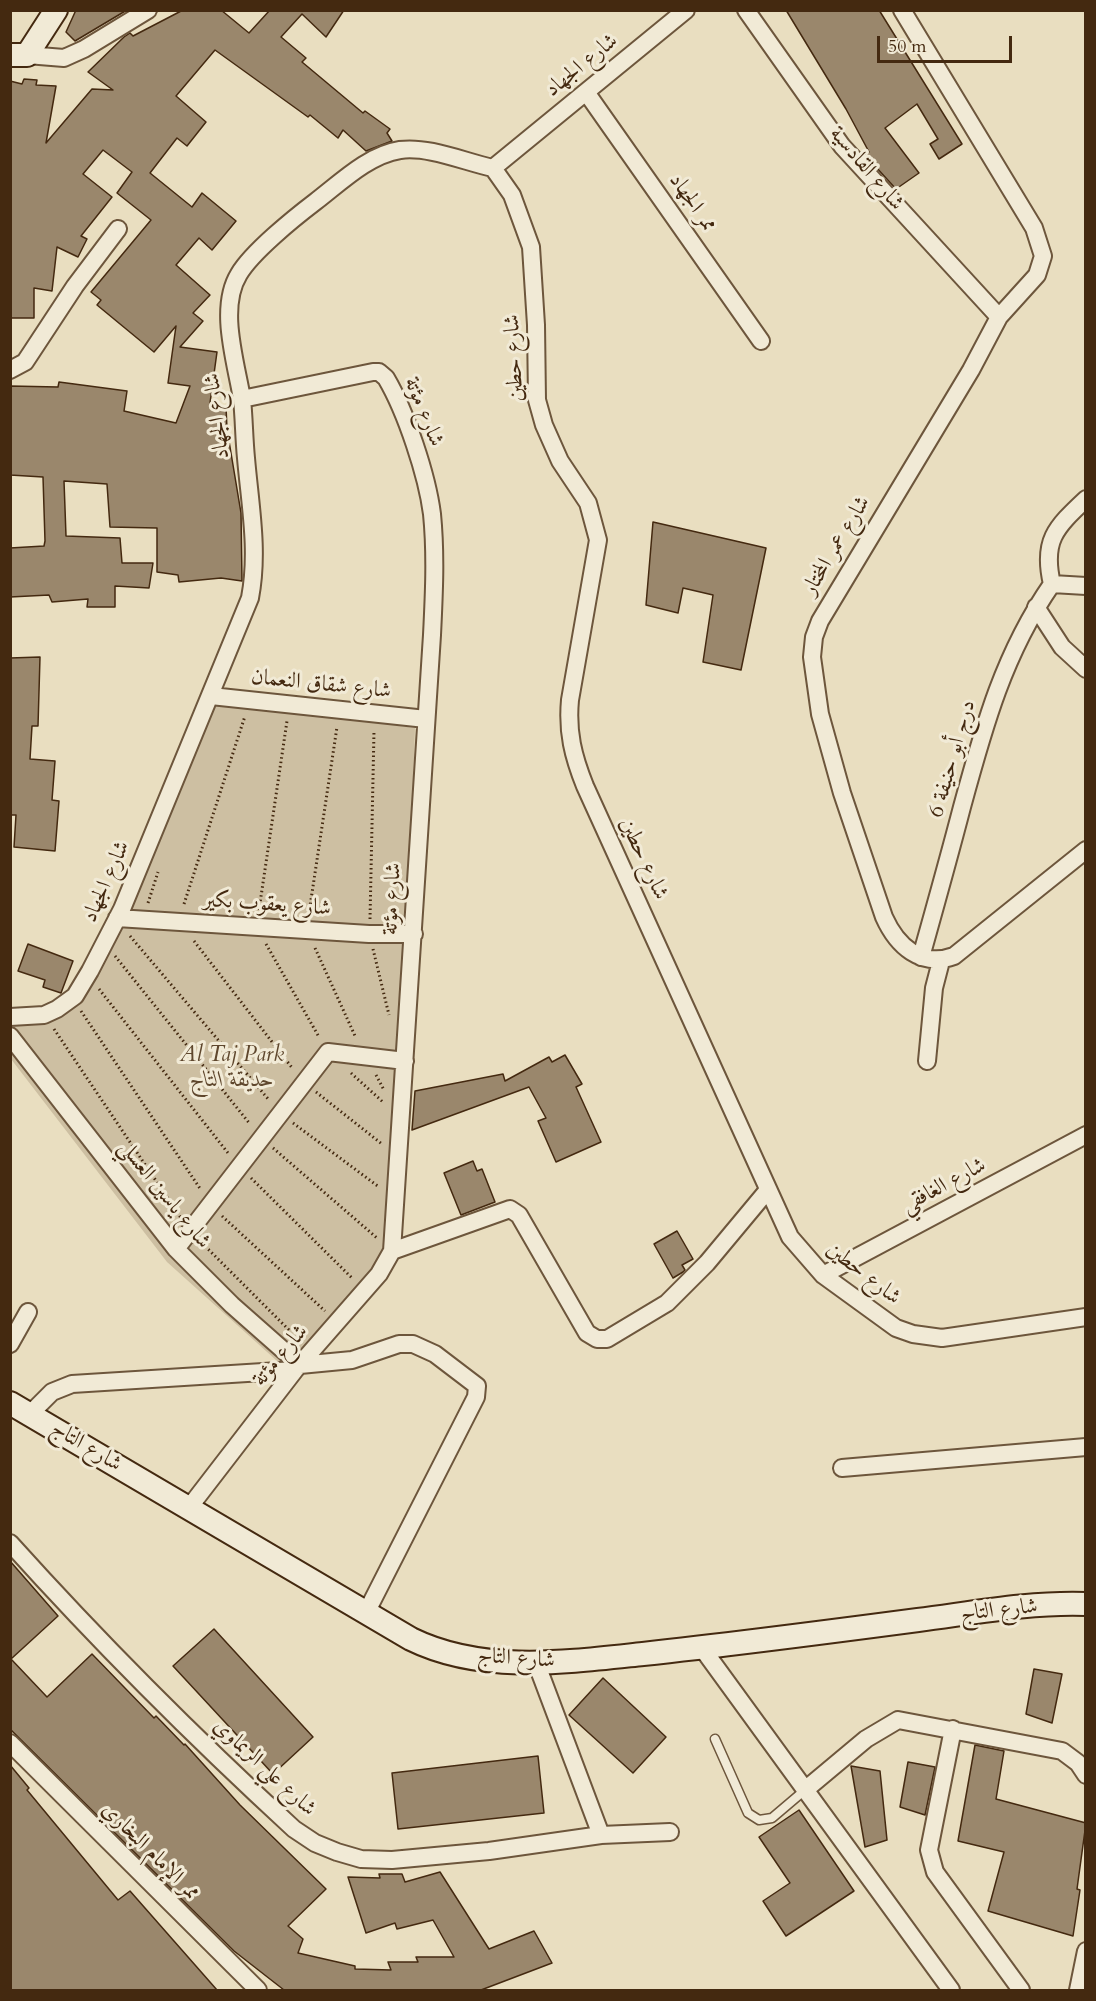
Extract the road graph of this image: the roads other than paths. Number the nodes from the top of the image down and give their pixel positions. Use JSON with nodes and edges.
{"nodes":[{"id":1,"x":56,"y":10,"type":"edge"},
{"id":2,"x":148,"y":10,"type":"edge"},
{"id":3,"x":686,"y":10,"type":"edge"},
{"id":4,"x":746,"y":10,"type":"edge"},
{"id":5,"x":902,"y":10,"type":"edge"},
{"id":6,"x":19,"y":55,"type":"edge"},
{"id":7,"x":586,"y":92,"type":"junction"},
{"id":8,"x":494,"y":168,"type":"junction"},
{"id":9,"x":118,"y":229,"type":"dead end"},
{"id":10,"x":999,"y":317,"type":"junction"},
{"id":11,"x":761,"y":341,"type":"dead end"},
{"id":12,"x":10,"y":370,"type":"edge"},
{"id":13,"x":242,"y":399,"type":"junction"},
{"id":14,"x":1086,"y":499,"type":"edge"},
{"id":15,"x":1053,"y":584,"type":"junction"},
{"id":16,"x":1086,"y":586,"type":"edge"},
{"id":17,"x":1036,"y":607,"type":"junction"},
{"id":18,"x":1086,"y":669,"type":"edge"},
{"id":19,"x":211,"y":696,"type":"junction"},
{"id":20,"x":426,"y":719,"type":"junction"},
{"id":21,"x":1086,"y":850,"type":"edge"},
{"id":22,"x":117,"y":919,"type":"junction"},
{"id":23,"x":414,"y":934,"type":"junction"},
{"id":24,"x":921,"y":957,"type":"junction"},
{"id":25,"x":941,"y":960,"type":"junction"},
{"id":26,"x":10,"y":1017,"type":"edge"},
{"id":27,"x":10,"y":1036,"type":"edge"},
{"id":28,"x":405,"y":1061,"type":"junction"},
{"id":29,"x":927,"y":1061,"type":"dead end"},
{"id":30,"x":1086,"y":1135,"type":"edge"},
{"id":31,"x":767,"y":1191,"type":"junction"},
{"id":32,"x":176,"y":1249,"type":"junction"},
{"id":33,"x":392,"y":1251,"type":"junction"},
{"id":34,"x":824,"y":1275,"type":"junction"},
{"id":35,"x":28,"y":1312,"type":"dead end"},
{"id":36,"x":1086,"y":1317,"type":"edge"},
{"id":37,"x":10,"y":1344,"type":"edge"},
{"id":38,"x":298,"y":1368,"type":"junction"},
{"id":39,"x":20,"y":1409,"type":"edge"},
{"id":40,"x":1086,"y":1447,"type":"edge"},
{"id":41,"x":842,"y":1468,"type":"dead end"},
{"id":42,"x":188,"y":1509,"type":"junction"},
{"id":43,"x":10,"y":1543,"type":"edge"},
{"id":44,"x":1086,"y":1604,"type":"edge"},
{"id":45,"x":366,"y":1613,"type":"junction"},
{"id":46,"x":702,"y":1648,"type":"junction"},
{"id":47,"x":537,"y":1665,"type":"junction"},
{"id":48,"x":953,"y":1729,"type":"junction"},
{"id":49,"x":715,"y":1739,"type":"dead end"},
{"id":50,"x":10,"y":1743,"type":"edge"},
{"id":51,"x":1086,"y":1775,"type":"edge"},
{"id":52,"x":806,"y":1790,"type":"junction"},
{"id":53,"x":670,"y":1832,"type":"dead end"},
{"id":54,"x":601,"y":1835,"type":"junction"},
{"id":55,"x":1086,"y":1952,"type":"edge"},
{"id":56,"x":258,"y":1990,"type":"edge"},
{"id":57,"x":951,"y":1990,"type":"edge"},
{"id":58,"x":1021,"y":1990,"type":"edge"},
{"id":59,"x":1078,"y":1990,"type":"edge"}],
"edges":[{"from":1,"to":6,"type":"street"},
{"from":2,"to":6,"type":"street"},
{"from":3,"to":7,"type":"street","name":"شارع الجهاد"},
{"from":4,"to":10,"type":"street","name":"شارع القادسية"},
{"from":5,"to":10,"type":"street","name":"شارع عمر المختار"},
{"from":7,"to":8,"type":"street","name":"شارع الجهاد"},
{"from":7,"to":11,"type":"street","name":"ممر الجهاد"},
{"from":8,"to":13,"type":"street","name":"شارع الجهاد"},
{"from":8,"to":31,"type":"street","name":"شارع حطين"},
{"from":9,"to":12,"type":"street"},
{"from":10,"to":24,"type":"street","name":"شارع عمر المختار"},
{"from":13,"to":19,"type":"street","name":"شارع الجهاد"},
{"from":13,"to":20,"type":"street","name":"شارع مؤتة"},
{"from":14,"to":15,"type":"street"},
{"from":15,"to":16,"type":"street"},
{"from":15,"to":17,"type":"street","name":"درج أبو حنيفة 6"},
{"from":17,"to":18,"type":"street"},
{"from":17,"to":24,"type":"street","name":"درج أبو حنيفة 6"},
{"from":19,"to":20,"type":"street","name":"شارع شقاق النعمان"},
{"from":19,"to":22,"type":"street","name":"شارع الجهاد"},
{"from":20,"to":23,"type":"street","name":"شارع مؤتة"},
{"from":21,"to":25,"type":"street"},
{"from":22,"to":23,"type":"street","name":"شارع يعقوب بكير"},
{"from":22,"to":26,"type":"street","name":"شارع الجهاد"},
{"from":23,"to":28,"type":"street","name":"شارع مؤتة"},
{"from":24,"to":25,"type":"street","name":"شارع عمر المختار"},
{"from":25,"to":29,"type":"street"},
{"from":27,"to":32,"type":"street","name":"شارع ياسين العسلي"},
{"from":28,"to":32,"type":"street"},
{"from":28,"to":33,"type":"street","name":"شارع مؤتة"},
{"from":30,"to":34,"type":"street","name":"شارع الغافقي"},
{"from":31,"to":33,"type":"street"},
{"from":31,"to":34,"type":"street","name":"شارع حطين"},
{"from":32,"to":38,"type":"street","name":"شارع ياسين العسلي"},
{"from":33,"to":38,"type":"street","name":"شارع مؤتة"},
{"from":34,"to":36,"type":"street","name":"شارع حطين"},
{"from":35,"to":37,"type":"street"},
{"from":38,"to":39,"type":"street"},
{"from":38,"to":42,"type":"street","name":"شارع مؤتة"},
{"from":38,"to":45,"type":"street"},
{"from":39,"to":42,"type":"street","name":"شارع التاج"},
{"from":40,"to":41,"type":"street"},
{"from":42,"to":45,"type":"street","name":"شارع التاج"},
{"from":43,"to":54,"type":"street","name":"شارع علي الريماوي"},
{"from":44,"to":46,"type":"street","name":"شارع التاج"},
{"from":45,"to":47,"type":"street","name":"شارع التاج"},
{"from":46,"to":47,"type":"street","name":"شارع التاج"},
{"from":46,"to":52,"type":"street"},
{"from":47,"to":54,"type":"street"},
{"from":48,"to":51,"type":"street"},
{"from":48,"to":52,"type":"street"},
{"from":48,"to":58,"type":"street"},
{"from":49,"to":52,"type":"lane"},
{"from":50,"to":56,"type":"street","name":"ممر الإمام البخاري"},
{"from":52,"to":57,"type":"street"},
{"from":53,"to":54,"type":"street","name":"شارع علي الريماوي"},
{"from":55,"to":59,"type":"street"}]}
